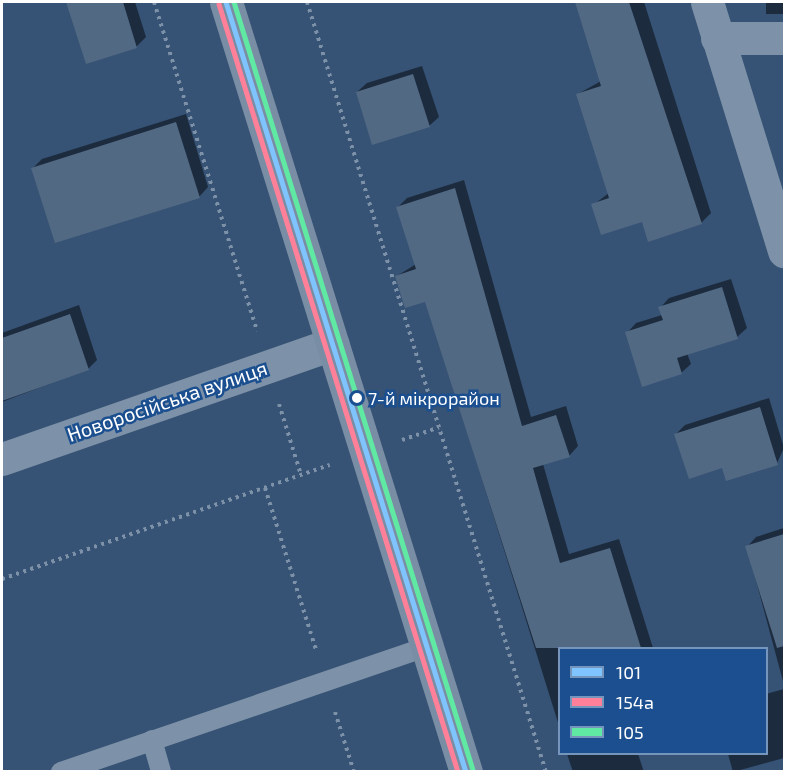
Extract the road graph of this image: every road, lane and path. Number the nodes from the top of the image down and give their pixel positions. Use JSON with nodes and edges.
{"nodes":[{"id":1,"x":154,"y":2,"type":"edge"},
{"id":2,"x":226,"y":2,"type":"edge"},
{"id":3,"x":307,"y":2,"type":"edge"},
{"id":4,"x":707,"y":2,"type":"edge"},
{"id":5,"x":717,"y":38,"type":"junction"},
{"id":6,"x":784,"y":38,"type":"edge"},
{"id":7,"x":784,"y":251,"type":"edge"},
{"id":8,"x":333,"y":344,"type":"junction"},
{"id":9,"x":268,"y":367,"type":"junction"},
{"id":10,"x":439,"y":428,"type":"junction"},
{"id":11,"x":366,"y":453,"type":"junction"},
{"id":12,"x":2,"y":459,"type":"edge"},
{"id":13,"x":301,"y":475,"type":"junction"},
{"id":14,"x":265,"y":488,"type":"junction"},
{"id":15,"x":2,"y":579,"type":"edge"},
{"id":16,"x":427,"y":647,"type":"junction"},
{"id":17,"x":326,"y":682,"type":"junction"},
{"id":18,"x":152,"y":740,"type":"junction"},
{"id":19,"x":61,"y":771,"type":"edge"},
{"id":20,"x":161,"y":771,"type":"edge"},
{"id":21,"x":354,"y":771,"type":"edge"},
{"id":22,"x":466,"y":771,"type":"edge"},
{"id":23,"x":546,"y":771,"type":"edge"}],
"edges":[{"from":1,"to":9,"type":"path"},
{"from":2,"to":8,"type":"street"},
{"from":3,"to":10,"type":"path"},
{"from":4,"to":5,"type":"street"},
{"from":5,"to":6,"type":"street"},
{"from":5,"to":7,"type":"street"},
{"from":8,"to":9,"type":"street","name":"Новоросійська вулиця"},
{"from":8,"to":11,"type":"street"},
{"from":9,"to":12,"type":"street","name":"Новоросійська вулиця"},
{"from":9,"to":13,"type":"path"},
{"from":10,"to":11,"type":"path"},
{"from":10,"to":23,"type":"path"},
{"from":11,"to":13,"type":"path"},
{"from":11,"to":16,"type":"street"},
{"from":13,"to":14,"type":"path"},
{"from":14,"to":15,"type":"path"},
{"from":14,"to":17,"type":"path"},
{"from":16,"to":17,"type":"lane"},
{"from":16,"to":22,"type":"street"},
{"from":17,"to":18,"type":"lane"},
{"from":17,"to":21,"type":"path"},
{"from":18,"to":19,"type":"lane"},
{"from":18,"to":20,"type":"lane"}]}
